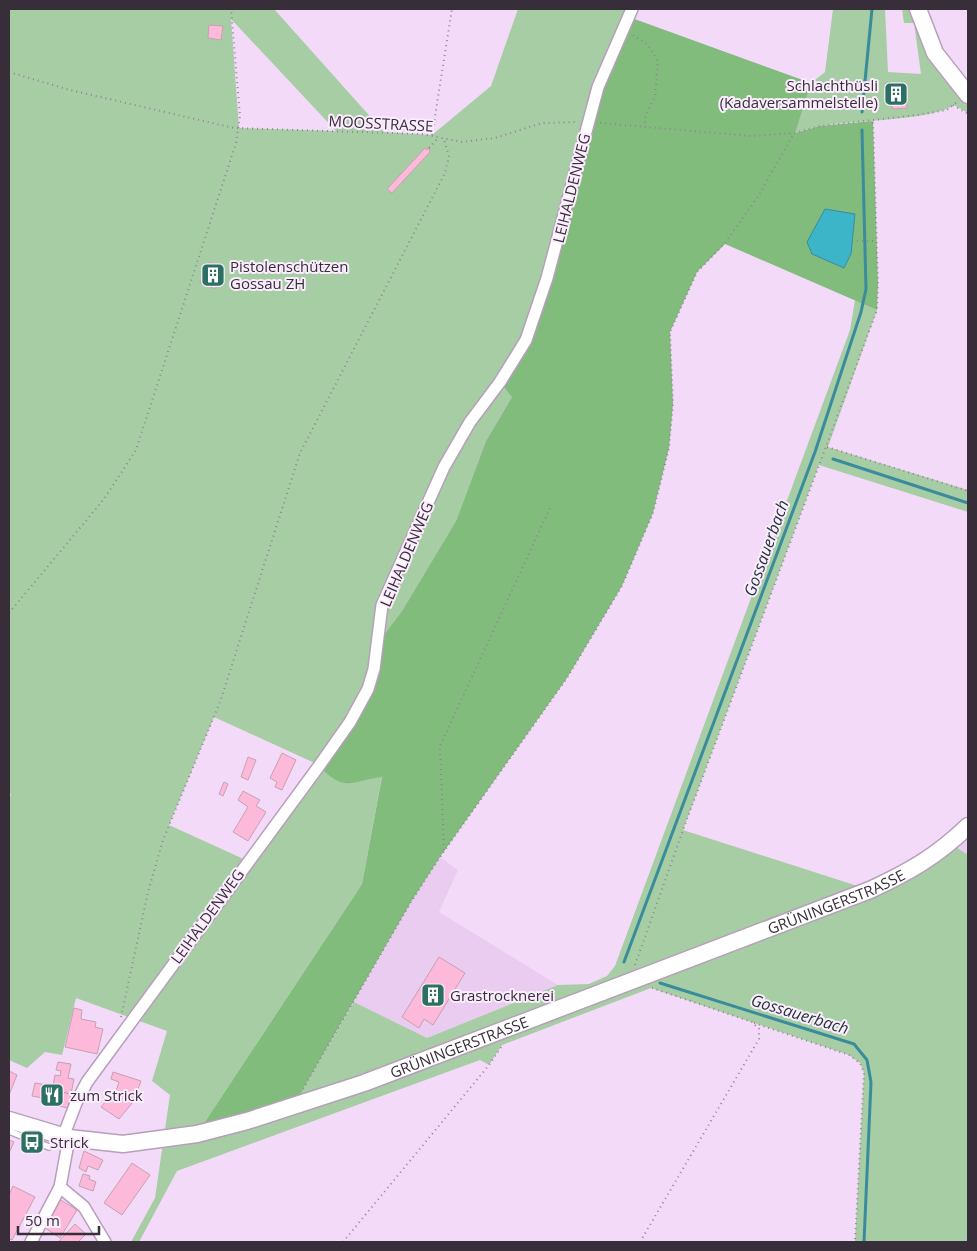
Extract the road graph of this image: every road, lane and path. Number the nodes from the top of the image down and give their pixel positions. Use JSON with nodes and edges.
{"nodes":[{"id":1,"x":232,"y":9,"type":"edge"},
{"id":2,"x":452,"y":9,"type":"edge"},
{"id":3,"x":632,"y":9,"type":"edge"},
{"id":4,"x":918,"y":9,"type":"edge"},
{"id":5,"x":630,"y":33,"type":"dead end"},
{"id":6,"x":9,"y":72,"type":"edge"},
{"id":7,"x":968,"y":95,"type":"edge"},
{"id":8,"x":968,"y":114,"type":"edge"},
{"id":9,"x":874,"y":121,"type":"junction"},
{"id":10,"x":588,"y":122,"type":"junction"},
{"id":11,"x":644,"y":126,"type":"junction"},
{"id":12,"x":239,"y":128,"type":"junction"},
{"id":13,"x":794,"y":133,"type":"junction"},
{"id":14,"x":432,"y":135,"type":"junction"},
{"id":15,"x":439,"y":137,"type":"junction"},
{"id":16,"x":444,"y":140,"type":"junction"},
{"id":17,"x":429,"y":148,"type":"dead end"},
{"id":18,"x":857,"y":241,"type":"dead end"},
{"id":19,"x":877,"y":241,"type":"junction"},
{"id":20,"x":827,"y":447,"type":"junction"},
{"id":21,"x":968,"y":491,"type":"edge"},
{"id":22,"x":551,"y":506,"type":"dead end"},
{"id":23,"x":9,"y":613,"type":"edge"},
{"id":24,"x":968,"y":826,"type":"edge"},
{"id":25,"x":444,"y":850,"type":"junction"},
{"id":26,"x":634,"y":966,"type":"dead end"},
{"id":27,"x":651,"y":988,"type":"dead end"},
{"id":28,"x":752,"y":1022,"type":"junction"},
{"id":29,"x":504,"y":1029,"type":"junction"},
{"id":30,"x":116,"y":1040,"type":"junction"},
{"id":31,"x":300,"y":1106,"type":"junction"},
{"id":32,"x":9,"y":1120,"type":"edge"},
{"id":33,"x":9,"y":1131,"type":"edge"},
{"id":34,"x":66,"y":1137,"type":"junction"},
{"id":35,"x":60,"y":1187,"type":"junction"},
{"id":36,"x":31,"y":1242,"type":"edge"},
{"id":37,"x":105,"y":1242,"type":"edge"},
{"id":38,"x":343,"y":1242,"type":"edge"},
{"id":39,"x":640,"y":1242,"type":"edge"},
{"id":40,"x":855,"y":1242,"type":"edge"}],
"edges":[{"from":1,"to":12,"type":"path"},
{"from":2,"to":14,"type":"path"},
{"from":3,"to":10,"type":"street","name":"LEIHALDENWEG"},
{"from":4,"to":7,"type":"main road"},
{"from":5,"to":11,"type":"path"},
{"from":6,"to":12,"type":"path","name":"MOOSSTRASSE"},
{"from":8,"to":9,"type":"path","name":"MOOSSTRASSE"},
{"from":9,"to":13,"type":"path","name":"MOOSSTRASSE"},
{"from":9,"to":19,"type":"path"},
{"from":10,"to":11,"type":"path","name":"MOOSSTRASSE"},
{"from":10,"to":16,"type":"path","name":"MOOSSTRASSE"},
{"from":10,"to":30,"type":"street","name":"LEIHALDENWEG"},
{"from":11,"to":13,"type":"path","name":"MOOSSTRASSE"},
{"from":12,"to":14,"type":"path","name":"MOOSSTRASSE"},
{"from":12,"to":23,"type":"path"},
{"from":13,"to":25,"type":"path"},
{"from":14,"to":15,"type":"path","name":"MOOSSTRASSE"},
{"from":15,"to":16,"type":"path","name":"MOOSSTRASSE"},
{"from":15,"to":17,"type":"path"},
{"from":16,"to":30,"type":"path"},
{"from":18,"to":19,"type":"path"},
{"from":19,"to":20,"type":"path"},
{"from":20,"to":21,"type":"path"},
{"from":20,"to":26,"type":"path"},
{"from":22,"to":25,"type":"path"},
{"from":24,"to":29,"type":"main road","name":"GRÜNINGERSTRASSE"},
{"from":25,"to":31,"type":"path"},
{"from":27,"to":28,"type":"path"},
{"from":28,"to":39,"type":"path"},
{"from":28,"to":40,"type":"path"},
{"from":29,"to":31,"type":"main road","name":"GRÜNINGERSTRASSE"},
{"from":29,"to":38,"type":"path"},
{"from":30,"to":34,"type":"street","name":"LEIHALDENWEG"},
{"from":31,"to":34,"type":"main road","name":"GRÜNINGERSTRASSE"},
{"from":32,"to":34,"type":"main road","name":"GRÜNINGERSTRASSE"},
{"from":33,"to":34,"type":"lane"},
{"from":34,"to":35,"type":"street","name":"LEIHALDENWEG"},
{"from":35,"to":36,"type":"street","name":"LEIHALDENWEG"},
{"from":35,"to":37,"type":"street"}]}
